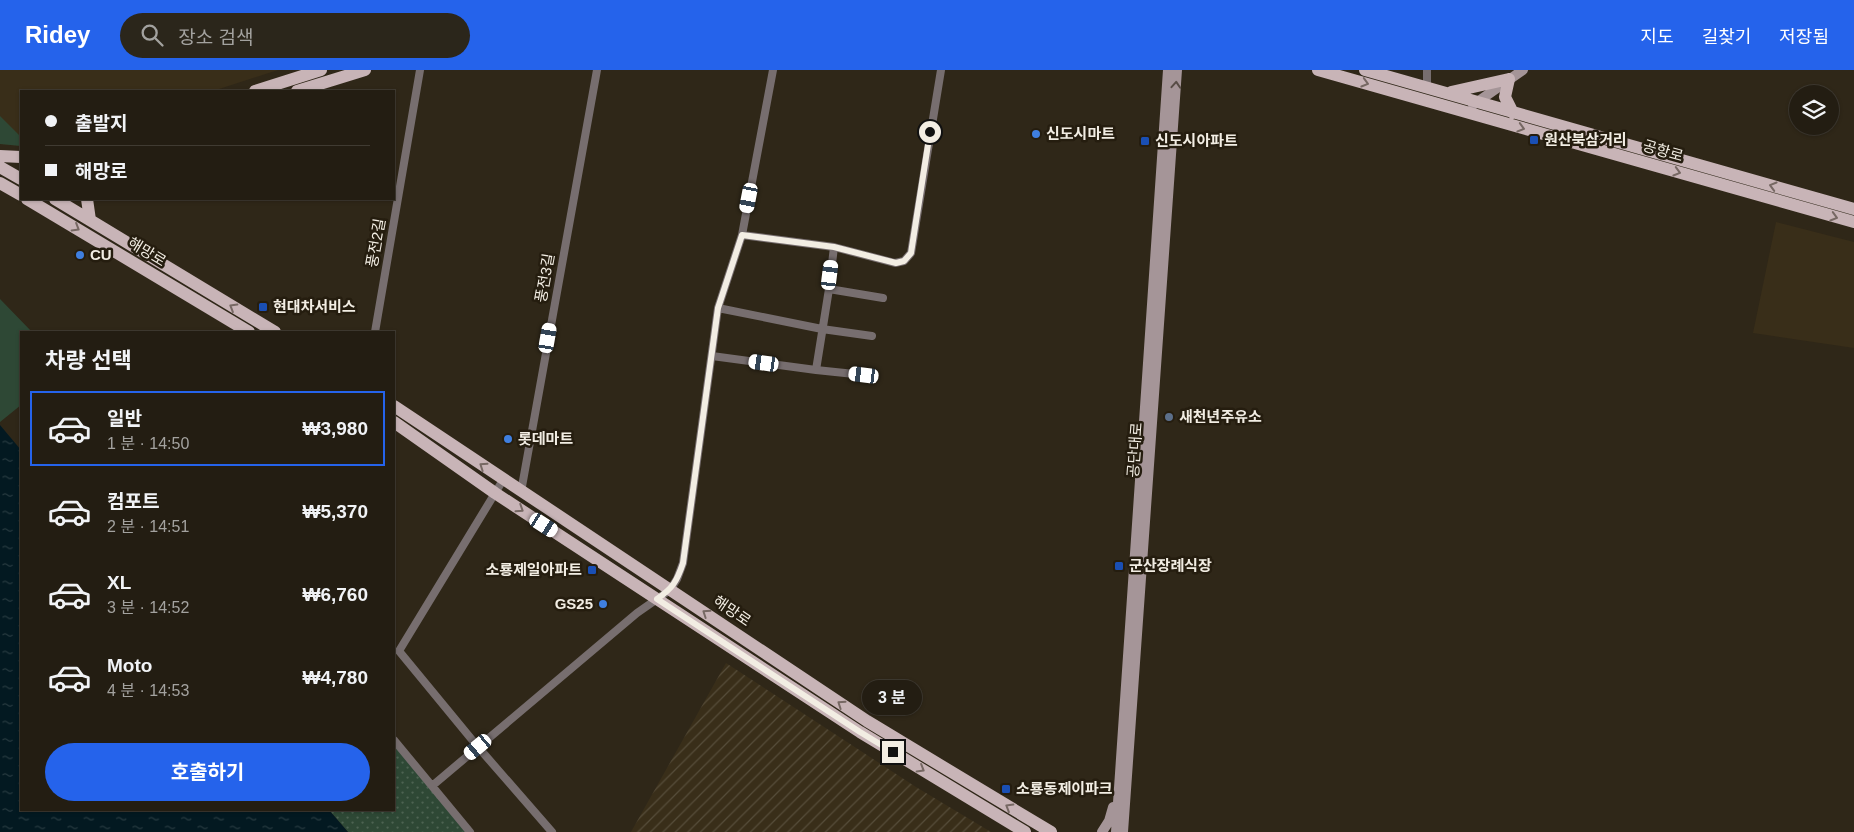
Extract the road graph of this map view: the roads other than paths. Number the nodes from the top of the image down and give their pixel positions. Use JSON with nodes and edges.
{"nodes":[{"id":1,"x":321,"y":70,"type":"edge"},
{"id":2,"x":365,"y":70,"type":"edge"},
{"id":3,"x":420,"y":70,"type":"edge"},
{"id":4,"x":598,"y":70,"type":"edge"},
{"id":5,"x":773,"y":70,"type":"edge"},
{"id":6,"x":941,"y":70,"type":"edge"},
{"id":7,"x":1168,"y":70,"type":"edge"},
{"id":8,"x":1177,"y":70,"type":"edge"},
{"id":9,"x":1318,"y":70,"type":"edge"},
{"id":10,"x":1364,"y":70,"type":"edge"},
{"id":11,"x":1427,"y":70,"type":"edge"},
{"id":12,"x":1523,"y":70,"type":"edge"},
{"id":13,"x":1510,"y":79,"type":"junction"},
{"id":14,"x":1427,"y":88,"type":"junction"},
{"id":15,"x":258,"y":90,"type":"edge"},
{"id":16,"x":300,"y":90,"type":"edge"},
{"id":17,"x":1446,"y":93,"type":"junction"},
{"id":18,"x":1476,"y":102,"type":"junction"},
{"id":19,"x":1464,"y":112,"type":"junction"},
{"id":20,"x":1514,"y":112,"type":"junction"},
{"id":21,"x":0,"y":156,"type":"edge"},
{"id":22,"x":20,"y":157,"type":"edge"},
{"id":23,"x":0,"y":167,"type":"edge"},
{"id":24,"x":20,"y":178,"type":"edge"},
{"id":25,"x":0,"y":183,"type":"edge"},
{"id":26,"x":20,"y":194,"type":"edge"},
{"id":27,"x":33,"y":200,"type":"edge"},
{"id":28,"x":57,"y":200,"type":"edge"},
{"id":29,"x":87,"y":200,"type":"edge"},
{"id":30,"x":1854,"y":209,"type":"edge"},
{"id":31,"x":90,"y":220,"type":"junction"},
{"id":32,"x":1854,"y":222,"type":"edge"},
{"id":33,"x":742,"y":235,"type":"junction"},
{"id":34,"x":834,"y":247,"type":"junction"},
{"id":35,"x":829,"y":290,"type":"junction"},
{"id":36,"x":883,"y":298,"type":"dead end"},
{"id":37,"x":718,"y":308,"type":"junction"},
{"id":38,"x":822,"y":329,"type":"junction"},
{"id":39,"x":248,"y":331,"type":"edge"},
{"id":40,"x":273,"y":331,"type":"edge"},
{"id":41,"x":374,"y":331,"type":"edge"},
{"id":42,"x":872,"y":336,"type":"dead end"},
{"id":43,"x":712,"y":356,"type":"junction"},
{"id":44,"x":816,"y":370,"type":"junction"},
{"id":45,"x":864,"y":375,"type":"dead end"},
{"id":46,"x":395,"y":414,"type":"edge"},
{"id":47,"x":503,"y":480,"type":"junction"},
{"id":48,"x":520,"y":492,"type":"junction"},
{"id":49,"x":495,"y":493,"type":"junction"},
{"id":50,"x":670,"y":590,"type":"junction"},
{"id":51,"x":657,"y":599,"type":"junction"},
{"id":52,"x":395,"y":741,"type":"edge"},
{"id":53,"x":478,"y":747,"type":"junction"},
{"id":54,"x":1119,"y":782,"type":"junction"},
{"id":55,"x":432,"y":786,"type":"junction"},
{"id":56,"x":1124,"y":830,"type":"edge"},
{"id":57,"x":470,"y":832,"type":"edge"},
{"id":58,"x":552,"y":832,"type":"edge"},
{"id":59,"x":1025,"y":832,"type":"edge"},
{"id":60,"x":1051,"y":832,"type":"edge"},
{"id":61,"x":1102,"y":832,"type":"edge"},
{"id":62,"x":1116,"y":832,"type":"edge"}],
"edges":[{"from":1,"to":15,"type":"main road"},
{"from":2,"to":16,"type":"main road"},
{"from":3,"to":41,"type":"street","name":"풍전2길"},
{"from":4,"to":48,"type":"street","name":"풍전3길"},
{"from":5,"to":33,"type":"street"},
{"from":6,"to":34,"type":"street"},
{"from":7,"to":54,"type":"street","name":"공단대로"},
{"from":56,"to":8,"type":"street","name":"공단대로","one_way":true},
{"from":9,"to":19,"type":"main road","name":"공항로","one_way":true},
{"from":10,"to":14,"type":"main road","name":"공항로"},
{"from":11,"to":14,"type":"street"},
{"from":12,"to":13,"type":"street"},
{"from":13,"to":17,"type":"main road"},
{"from":13,"to":18,"type":"street"},
{"from":13,"to":20,"type":"main road"},
{"from":14,"to":17,"type":"main road","name":"공항로"},
{"from":17,"to":18,"type":"main road","name":"공항로"},
{"from":18,"to":19,"type":"street"},
{"from":18,"to":20,"type":"main road","name":"공항로"},
{"from":19,"to":32,"type":"main road","name":"공항로","one_way":true},
{"from":30,"to":20,"type":"main road","name":"공항로","one_way":true},
{"from":21,"to":22,"type":"main road"},
{"from":23,"to":24,"type":"main road"},
{"from":25,"to":26,"type":"main road"},
{"from":27,"to":39,"type":"main road","name":"해망로","one_way":true},
{"from":28,"to":31,"type":"main road","name":"해망로"},
{"from":29,"to":31,"type":"main road"},
{"from":40,"to":31,"type":"main road","name":"해망로","one_way":true},
{"from":33,"to":34,"type":"street"},
{"from":33,"to":37,"type":"street"},
{"from":34,"to":35,"type":"street"},
{"from":35,"to":36,"type":"street"},
{"from":35,"to":38,"type":"street"},
{"from":37,"to":38,"type":"street"},
{"from":37,"to":43,"type":"street"},
{"from":38,"to":42,"type":"street"},
{"from":38,"to":44,"type":"street"},
{"from":43,"to":44,"type":"street"},
{"from":43,"to":50,"type":"street"},
{"from":44,"to":45,"type":"street"},
{"from":47,"to":46,"type":"main road","name":"해망로","one_way":true},
{"from":46,"to":49,"type":"main road","name":"해망로"},
{"from":47,"to":48,"type":"main road","name":"해망로"},
{"from":47,"to":49,"type":"street"},
{"from":48,"to":50,"type":"main road","name":"해망로"},
{"from":49,"to":51,"type":"main road","name":"해망로","one_way":true},
{"from":49,"to":53,"type":"street"},
{"from":50,"to":51,"type":"street"},
{"from":60,"to":50,"type":"main road","name":"해망로","one_way":true},
{"from":51,"to":53,"type":"street"},
{"from":51,"to":59,"type":"main road","name":"해망로","one_way":true},
{"from":52,"to":55,"type":"street"},
{"from":53,"to":55,"type":"street"},
{"from":53,"to":58,"type":"street"},
{"from":54,"to":61,"type":"street"},
{"from":54,"to":62,"type":"street","name":"공단대로"},
{"from":55,"to":57,"type":"street"}]}
